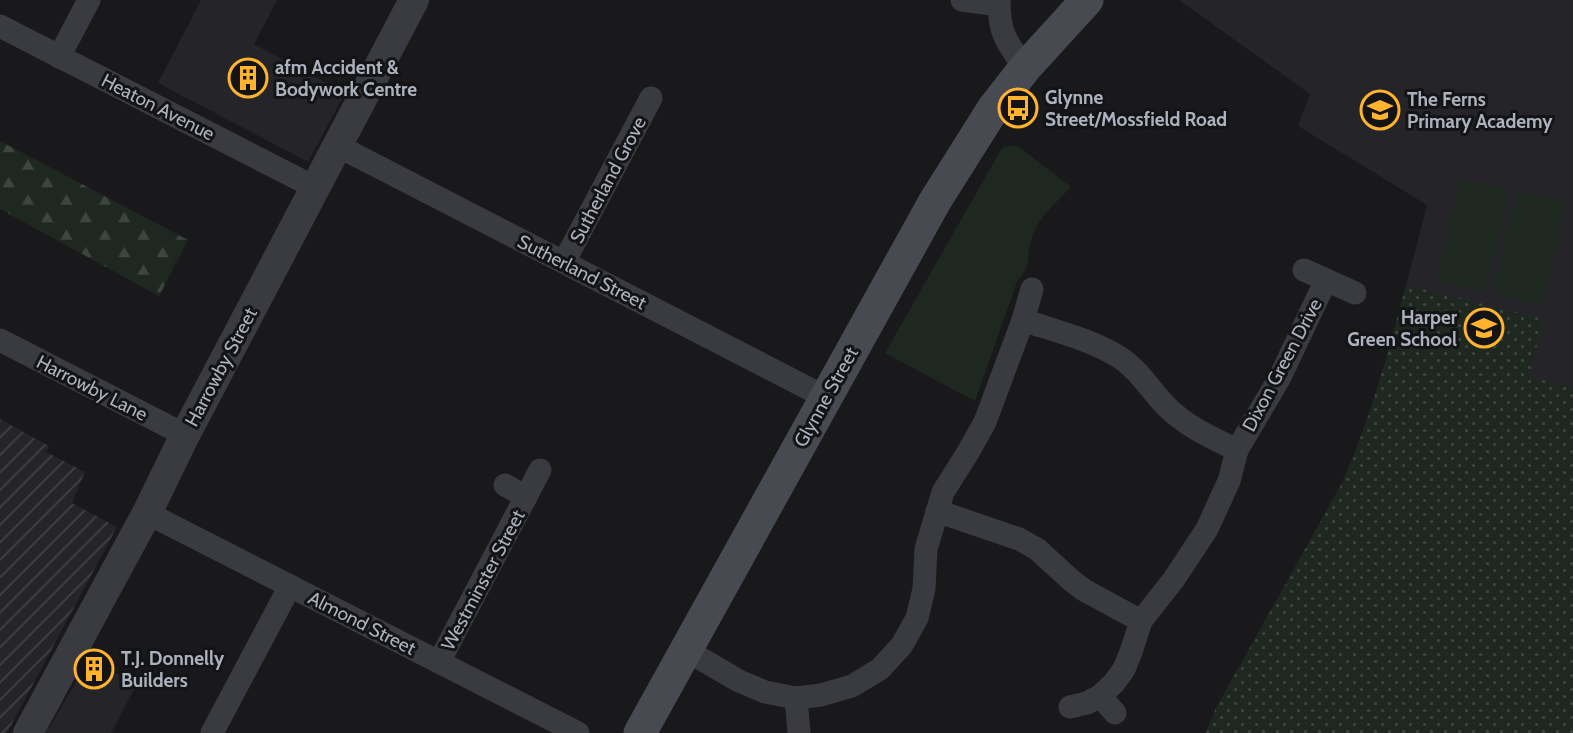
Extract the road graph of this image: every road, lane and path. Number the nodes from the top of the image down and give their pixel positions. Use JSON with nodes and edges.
{"nodes":[{"id":1,"x":89,"y":0,"type":"edge"},
{"id":2,"x":414,"y":0,"type":"edge"},
{"id":3,"x":962,"y":0,"type":"edge"},
{"id":4,"x":1087,"y":0,"type":"edge"},
{"id":5,"x":999,"y":3,"type":"edge"},
{"id":6,"x":0,"y":26,"type":"edge"},
{"id":7,"x":58,"y":57,"type":"junction"},
{"id":8,"x":1025,"y":68,"type":"junction"},
{"id":9,"x":651,"y":98,"type":"dead end"},
{"id":10,"x":338,"y":146,"type":"junction"},
{"id":11,"x":316,"y":188,"type":"junction"},
{"id":12,"x":564,"y":262,"type":"junction"},
{"id":13,"x":1304,"y":270,"type":"dead end"},
{"id":14,"x":1326,"y":280,"type":"junction"},
{"id":15,"x":1032,"y":289,"type":"dead end"},
{"id":16,"x":1355,"y":293,"type":"dead end"},
{"id":17,"x":1023,"y":320,"type":"junction"},
{"id":18,"x":0,"y":340,"type":"edge"},
{"id":19,"x":825,"y":397,"type":"junction"},
{"id":20,"x":185,"y":435,"type":"junction"},
{"id":21,"x":1237,"y":450,"type":"junction"},
{"id":22,"x":540,"y":470,"type":"dead end"},
{"id":23,"x":505,"y":485,"type":"dead end"},
{"id":24,"x":526,"y":497,"type":"junction"},
{"id":25,"x":937,"y":511,"type":"junction"},
{"id":26,"x":147,"y":513,"type":"junction"},
{"id":27,"x":290,"y":586,"type":"junction"},
{"id":28,"x":1141,"y":621,"type":"junction"},
{"id":29,"x":686,"y":650,"type":"junction"},
{"id":30,"x":439,"y":662,"type":"junction"},
{"id":31,"x":796,"y":698,"type":"junction"},
{"id":32,"x":1070,"y":707,"type":"dead end"},
{"id":33,"x":27,"y":733,"type":"edge"},
{"id":34,"x":212,"y":733,"type":"edge"},
{"id":35,"x":578,"y":733,"type":"edge"},
{"id":36,"x":640,"y":733,"type":"edge"},
{"id":37,"x":799,"y":733,"type":"edge"}],
"edges":[{"from":1,"to":7,"type":"street"},
{"from":2,"to":10,"type":"street","name":"Harrowby Street"},
{"from":3,"to":5,"type":"street"},
{"from":4,"to":8,"type":"main road","name":"Glynne Street"},
{"from":5,"to":8,"type":"street"},
{"from":6,"to":7,"type":"street","name":"Heaton Avenue"},
{"from":7,"to":11,"type":"street","name":"Heaton Avenue"},
{"from":8,"to":19,"type":"main road","name":"Glynne Street"},
{"from":9,"to":12,"type":"street","name":"Sutherland Grove"},
{"from":10,"to":11,"type":"street","name":"Harrowby Street"},
{"from":10,"to":12,"type":"street","name":"Sutherland Street"},
{"from":11,"to":20,"type":"street","name":"Harrowby Street"},
{"from":12,"to":19,"type":"street","name":"Sutherland Street"},
{"from":13,"to":14,"type":"street","name":"Dixon Green Drive"},
{"from":14,"to":16,"type":"street","name":"Dixon Green Drive"},
{"from":14,"to":21,"type":"street","name":"Dixon Green Drive"},
{"from":15,"to":17,"type":"street"},
{"from":17,"to":21,"type":"street","name":"Dixon Green Drive"},
{"from":17,"to":25,"type":"street"},
{"from":18,"to":20,"type":"street","name":"Harrowby Lane"},
{"from":19,"to":29,"type":"main road","name":"Glynne Street"},
{"from":20,"to":26,"type":"street","name":"Harrowby Street"},
{"from":21,"to":28,"type":"street","name":"Dixon Green Drive"},
{"from":22,"to":24,"type":"street","name":"Westminster Street"},
{"from":23,"to":24,"type":"street","name":"Westminster Street"},
{"from":24,"to":30,"type":"street","name":"Westminster Street"},
{"from":25,"to":28,"type":"street"},
{"from":25,"to":31,"type":"street"},
{"from":26,"to":27,"type":"street","name":"Almond Street"},
{"from":26,"to":33,"type":"street","name":"Harrowby Street"},
{"from":27,"to":30,"type":"street","name":"Almond Street"},
{"from":27,"to":34,"type":"street"},
{"from":28,"to":32,"type":"street","name":"Dixon Green Drive"},
{"from":29,"to":31,"type":"street"},
{"from":29,"to":36,"type":"main road","name":"Glynne Street"},
{"from":30,"to":35,"type":"street","name":"Almond Street"},
{"from":31,"to":37,"type":"street"}]}
